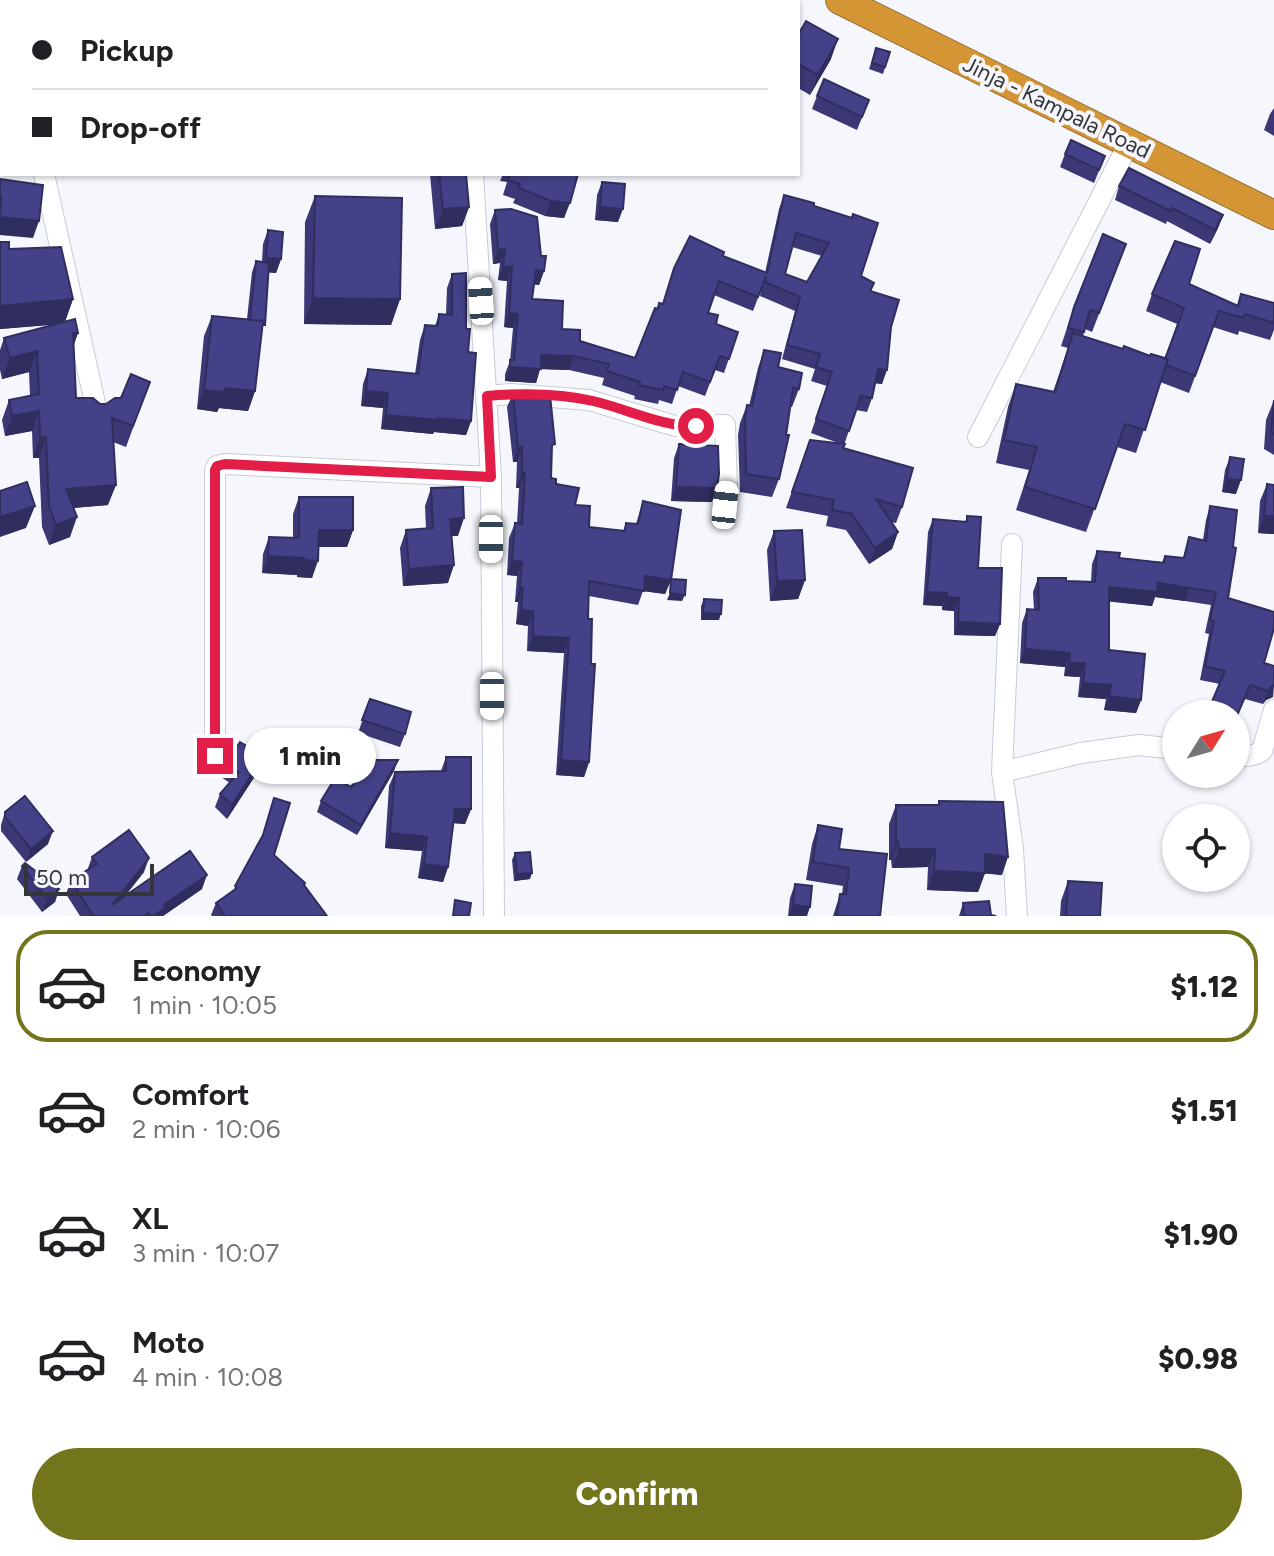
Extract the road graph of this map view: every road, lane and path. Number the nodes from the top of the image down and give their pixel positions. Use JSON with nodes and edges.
{"nodes":[{"id":1,"x":840,"y":0,"type":"edge"},
{"id":2,"x":1129,"y":143,"type":"junction"},
{"id":3,"x":44,"y":176,"type":"edge"},
{"id":4,"x":473,"y":176,"type":"edge"},
{"id":5,"x":1274,"y":215,"type":"edge"},
{"id":6,"x":487,"y":396,"type":"junction"},
{"id":7,"x":97,"y":412,"type":"edge"},
{"id":8,"x":978,"y":437,"type":"dead end"},
{"id":9,"x":491,"y":477,"type":"junction"},
{"id":10,"x":725,"y":505,"type":"dead end"},
{"id":11,"x":1012,"y":544,"type":"dead end"},
{"id":12,"x":1274,"y":710,"type":"edge"},
{"id":13,"x":1162,"y":747,"type":"edge"},
{"id":14,"x":215,"y":756,"type":"dead end"},
{"id":15,"x":1250,"y":756,"type":"edge"},
{"id":16,"x":1002,"y":772,"type":"junction"},
{"id":17,"x":494,"y":916,"type":"edge"},
{"id":18,"x":1017,"y":916,"type":"edge"}],
"edges":[{"from":1,"to":2,"type":"highway","name":"Jinja - Kampala Road"},
{"from":2,"to":5,"type":"highway","name":"Jinja - Kampala Road"},
{"from":2,"to":8,"type":"street"},
{"from":3,"to":7,"type":"street"},
{"from":4,"to":6,"type":"street"},
{"from":6,"to":9,"type":"street"},
{"from":6,"to":10,"type":"street"},
{"from":9,"to":14,"type":"street"},
{"from":9,"to":17,"type":"street"},
{"from":11,"to":16,"type":"street"},
{"from":12,"to":15,"type":"street"},
{"from":13,"to":16,"type":"street"},
{"from":16,"to":18,"type":"street"}]}
